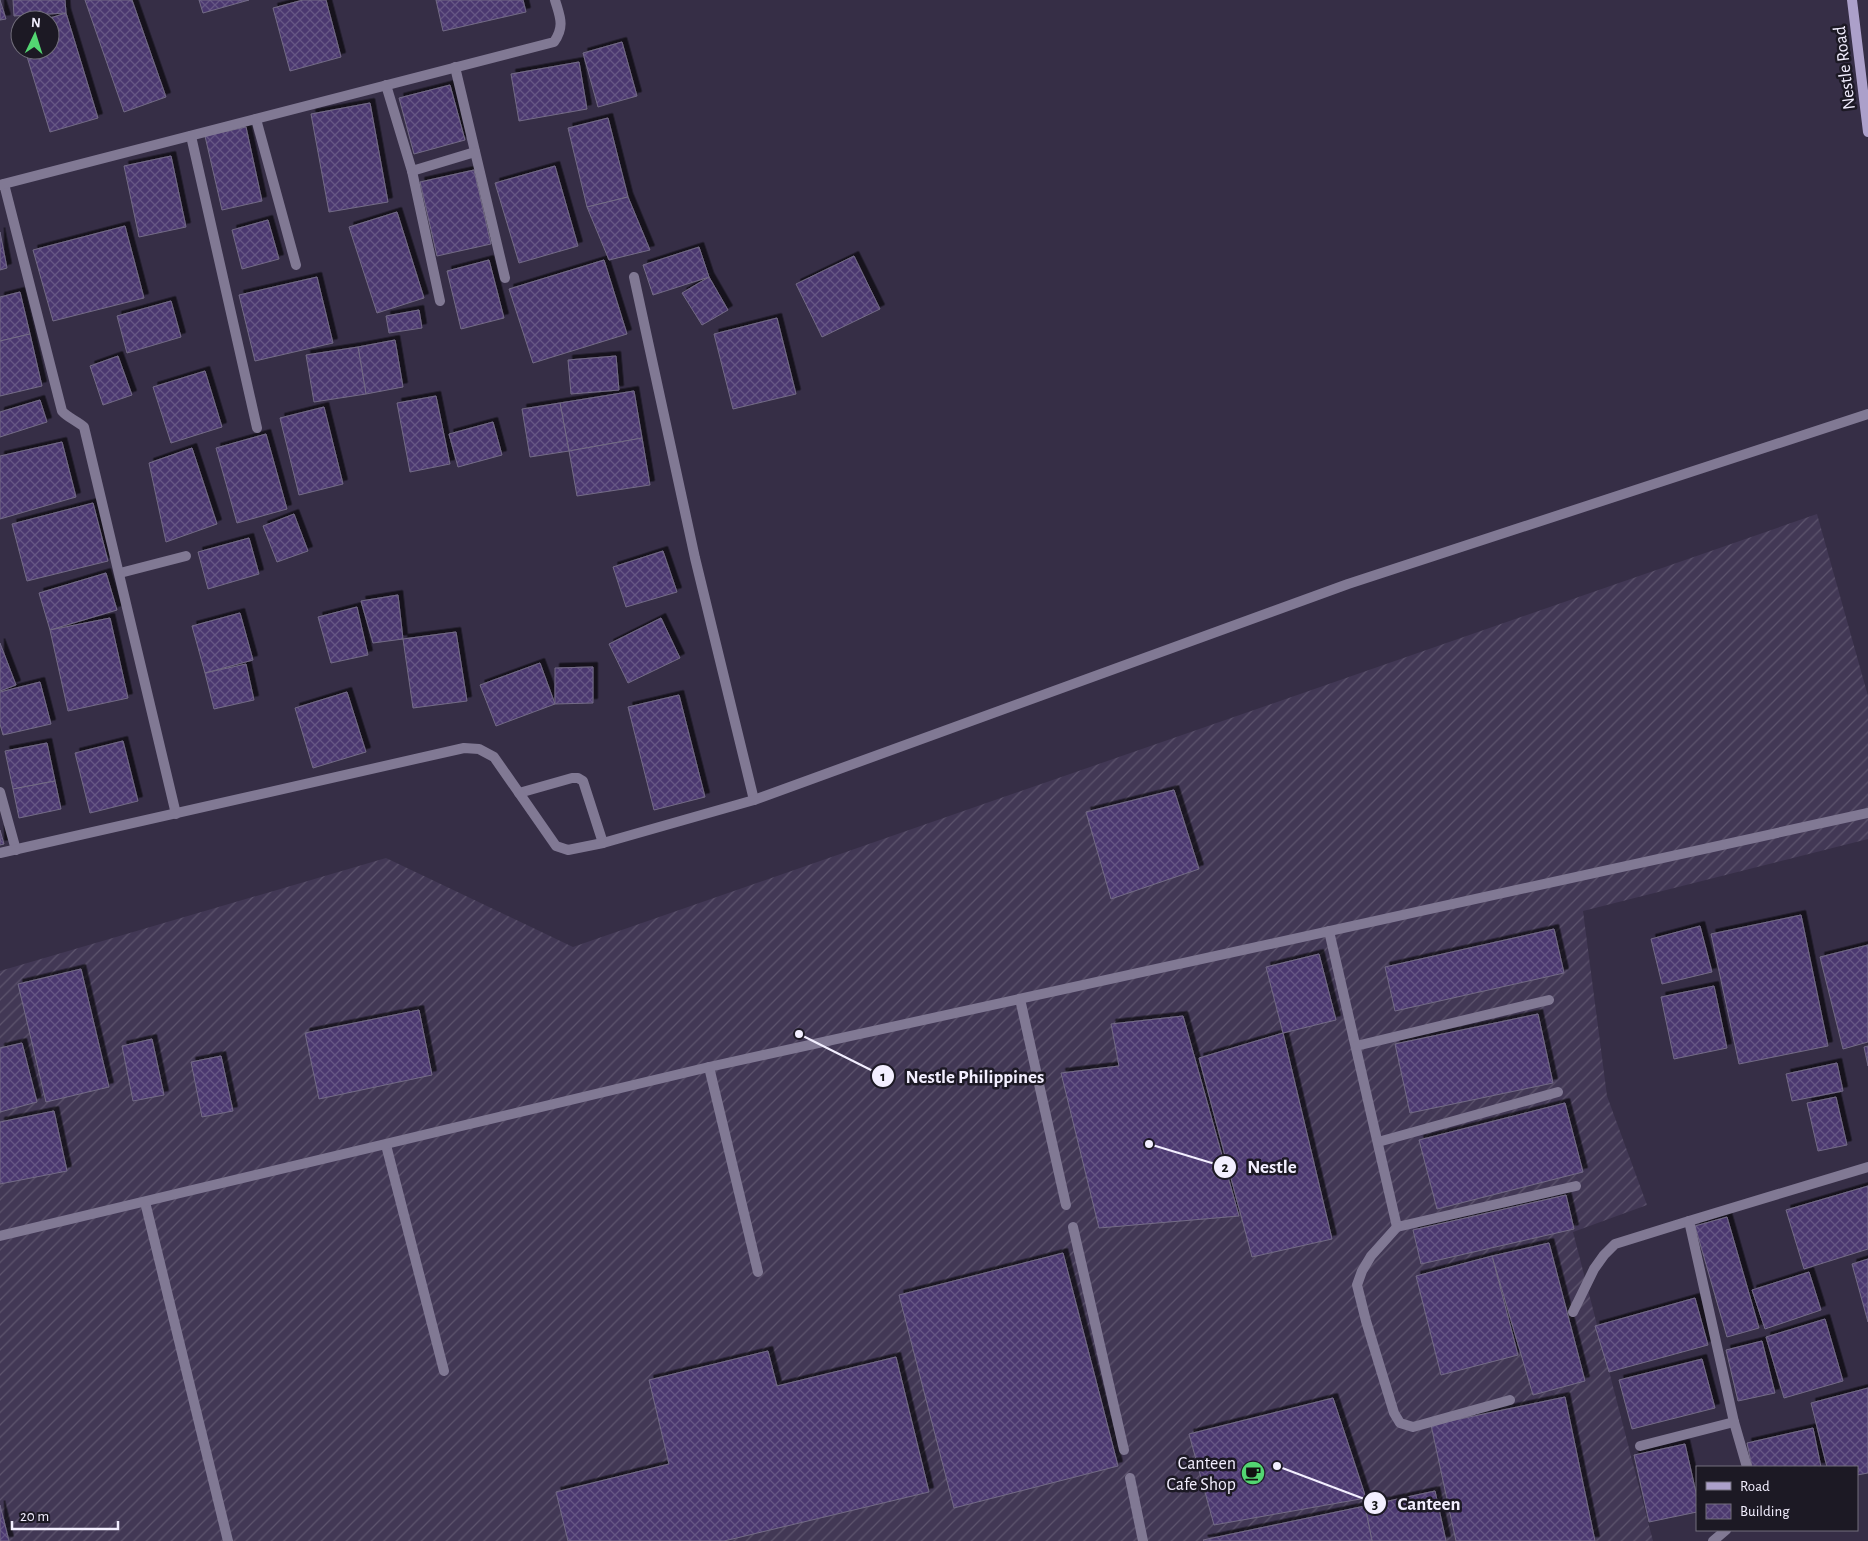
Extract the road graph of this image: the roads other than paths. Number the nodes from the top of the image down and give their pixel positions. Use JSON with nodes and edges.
{"nodes":[{"id":1,"x":554,"y":0,"type":"edge"},
{"id":2,"x":1852,"y":0,"type":"edge"},
{"id":3,"x":455,"y":67,"type":"junction"},
{"id":4,"x":386,"y":85,"type":"junction"},
{"id":5,"x":256,"y":119,"type":"junction"},
{"id":6,"x":1868,"y":132,"type":"edge"},
{"id":7,"x":191,"y":136,"type":"junction"},
{"id":8,"x":475,"y":152,"type":"junction"},
{"id":9,"x":412,"y":171,"type":"junction"},
{"id":10,"x":2,"y":184,"type":"edge"},
{"id":11,"x":296,"y":265,"type":"dead end"},
{"id":12,"x":634,"y":277,"type":"dead end"},
{"id":13,"x":505,"y":278,"type":"dead end"},
{"id":14,"x":440,"y":301,"type":"dead end"},
{"id":15,"x":1868,"y":414,"type":"edge"},
{"id":16,"x":257,"y":428,"type":"dead end"},
{"id":17,"x":186,"y":556,"type":"dead end"},
{"id":18,"x":120,"y":573,"type":"junction"},
{"id":19,"x":0,"y":792,"type":"edge"},
{"id":20,"x":519,"y":793,"type":"junction"},
{"id":21,"x":754,"y":800,"type":"junction"},
{"id":22,"x":1868,"y":813,"type":"edge"},
{"id":23,"x":176,"y":814,"type":"junction"},
{"id":24,"x":602,"y":843,"type":"junction"},
{"id":25,"x":16,"y":850,"type":"junction"},
{"id":26,"x":0,"y":853,"type":"edge"},
{"id":27,"x":1329,"y":931,"type":"junction"},
{"id":28,"x":1020,"y":999,"type":"junction"},
{"id":29,"x":1549,"y":1000,"type":"dead end"},
{"id":30,"x":1356,"y":1046,"type":"junction"},
{"id":31,"x":709,"y":1067,"type":"junction"},
{"id":32,"x":1558,"y":1092,"type":"dead end"},
{"id":33,"x":1378,"y":1142,"type":"junction"},
{"id":34,"x":386,"y":1145,"type":"junction"},
{"id":35,"x":1868,"y":1167,"type":"edge"},
{"id":36,"x":1576,"y":1186,"type":"dead end"},
{"id":37,"x":145,"y":1202,"type":"junction"},
{"id":38,"x":1066,"y":1205,"type":"dead end"},
{"id":39,"x":1689,"y":1221,"type":"junction"},
{"id":40,"x":1073,"y":1227,"type":"dead end"},
{"id":41,"x":1397,"y":1227,"type":"junction"},
{"id":42,"x":0,"y":1236,"type":"edge"},
{"id":43,"x":758,"y":1272,"type":"dead end"},
{"id":44,"x":1573,"y":1312,"type":"dead end"},
{"id":45,"x":444,"y":1372,"type":"dead end"},
{"id":46,"x":1510,"y":1400,"type":"dead end"},
{"id":47,"x":1734,"y":1422,"type":"junction"},
{"id":48,"x":1640,"y":1446,"type":"dead end"},
{"id":49,"x":1124,"y":1450,"type":"dead end"},
{"id":50,"x":1747,"y":1466,"type":"edge"},
{"id":51,"x":1130,"y":1478,"type":"dead end"},
{"id":52,"x":1725,"y":1531,"type":"edge"},
{"id":53,"x":228,"y":1541,"type":"edge"},
{"id":54,"x":1143,"y":1541,"type":"edge"},
{"id":55,"x":1713,"y":1541,"type":"edge"}],
"edges":[{"from":1,"to":3,"type":"street"},
{"from":2,"to":6,"type":"street","name":"Nestle Road"},
{"from":3,"to":4,"type":"street"},
{"from":3,"to":8,"type":"street"},
{"from":4,"to":5,"type":"street"},
{"from":4,"to":9,"type":"street"},
{"from":5,"to":7,"type":"street"},
{"from":5,"to":11,"type":"street"},
{"from":7,"to":10,"type":"street"},
{"from":7,"to":16,"type":"street"},
{"from":8,"to":9,"type":"street"},
{"from":8,"to":13,"type":"street"},
{"from":9,"to":14,"type":"street"},
{"from":10,"to":18,"type":"street"},
{"from":12,"to":21,"type":"street"},
{"from":15,"to":21,"type":"street"},
{"from":17,"to":18,"type":"street"},
{"from":18,"to":23,"type":"street"},
{"from":19,"to":25,"type":"street"},
{"from":20,"to":23,"type":"street"},
{"from":20,"to":24,"type":"street"},
{"from":20,"to":24,"type":"street"},
{"from":21,"to":24,"type":"street"},
{"from":22,"to":27,"type":"street"},
{"from":23,"to":25,"type":"street"},
{"from":25,"to":26,"type":"street"},
{"from":27,"to":28,"type":"street"},
{"from":27,"to":30,"type":"street"},
{"from":28,"to":31,"type":"street"},
{"from":28,"to":38,"type":"street"},
{"from":29,"to":30,"type":"street"},
{"from":30,"to":33,"type":"street"},
{"from":31,"to":34,"type":"street"},
{"from":31,"to":43,"type":"street"},
{"from":32,"to":33,"type":"street"},
{"from":33,"to":41,"type":"street"},
{"from":34,"to":37,"type":"street"},
{"from":34,"to":45,"type":"street"},
{"from":35,"to":39,"type":"street"},
{"from":36,"to":41,"type":"street"},
{"from":37,"to":42,"type":"street"},
{"from":37,"to":53,"type":"street"},
{"from":39,"to":44,"type":"street"},
{"from":39,"to":47,"type":"street"},
{"from":40,"to":49,"type":"street"},
{"from":41,"to":46,"type":"street"},
{"from":47,"to":48,"type":"street"},
{"from":47,"to":50,"type":"street"},
{"from":51,"to":54,"type":"street"},
{"from":52,"to":55,"type":"street"}]}
